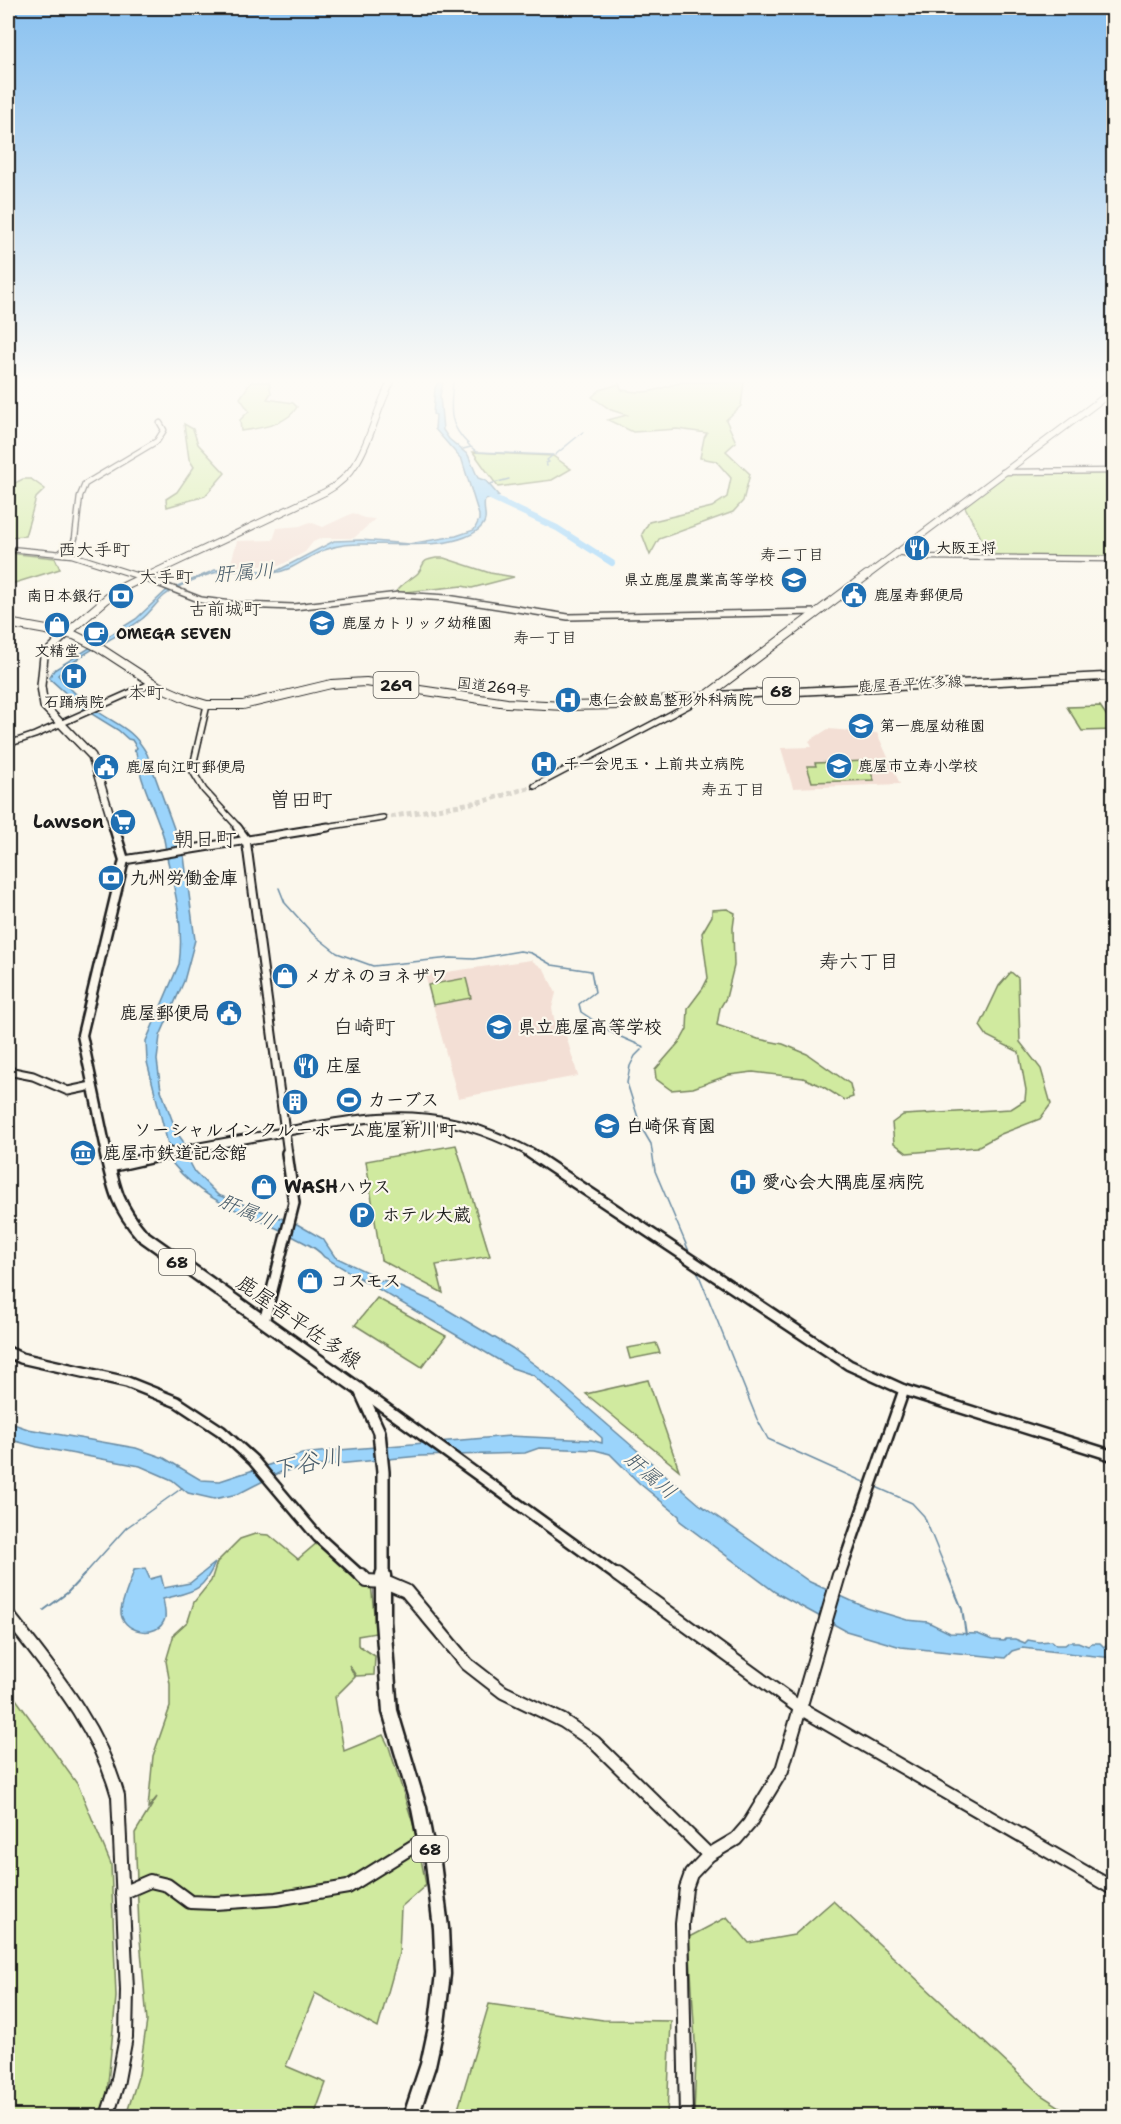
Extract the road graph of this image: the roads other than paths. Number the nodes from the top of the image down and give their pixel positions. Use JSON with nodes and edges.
{"nodes":[{"id":1,"x":90,"y":481,"type":"edge"},
{"id":2,"x":342,"y":481,"type":"edge"},
{"id":3,"x":991,"y":481,"type":"edge"},
{"id":4,"x":10,"y":549,"type":"dead end"},
{"id":5,"x":898,"y":552,"type":"junction"},
{"id":6,"x":60,"y":553,"type":"junction"},
{"id":7,"x":1113,"y":559,"type":"edge"},
{"id":8,"x":142,"y":578,"type":"junction"},
{"id":9,"x":817,"y":612,"type":"junction"},
{"id":10,"x":8,"y":623,"type":"edge"},
{"id":11,"x":66,"y":634,"type":"junction"},
{"id":12,"x":1113,"y":676,"type":"edge"},
{"id":13,"x":152,"y":683,"type":"junction"},
{"id":14,"x":706,"y":696,"type":"junction"},
{"id":15,"x":680,"y":700,"type":"junction"},
{"id":16,"x":207,"y":705,"type":"junction"},
{"id":17,"x":687,"y":706,"type":"junction"},
{"id":18,"x":61,"y":725,"type":"junction"},
{"id":19,"x":8,"y":744,"type":"edge"},
{"id":20,"x":535,"y":786,"type":"tunnel mouth"},
{"id":21,"x":383,"y":818,"type":"tunnel mouth"},
{"id":22,"x":246,"y":839,"type":"junction"},
{"id":23,"x":124,"y":860,"type":"junction"},
{"id":24,"x":8,"y":1071,"type":"edge"},
{"id":25,"x":92,"y":1086,"type":"junction"},
{"id":26,"x":284,"y":1132,"type":"junction"},
{"id":27,"x":110,"y":1167,"type":"junction"},
{"id":28,"x":264,"y":1322,"type":"junction"},
{"id":29,"x":8,"y":1352,"type":"edge"},
{"id":30,"x":360,"y":1390,"type":"junction"},
{"id":31,"x":904,"y":1390,"type":"junction"},
{"id":32,"x":1113,"y":1456,"type":"edge"},
{"id":33,"x":385,"y":1582,"type":"junction"},
{"id":34,"x":8,"y":1615,"type":"edge"},
{"id":35,"x":800,"y":1708,"type":"junction"},
{"id":36,"x":425,"y":1839,"type":"junction"},
{"id":37,"x":709,"y":1855,"type":"junction"},
{"id":38,"x":1113,"y":1889,"type":"edge"},
{"id":39,"x":122,"y":1893,"type":"junction"},
{"id":40,"x":107,"y":2116,"type":"edge"},
{"id":41,"x":411,"y":2116,"type":"edge"},
{"id":42,"x":686,"y":2116,"type":"edge"}],
"edges":[{"from":1,"to":6,"type":"street"},
{"from":2,"to":8,"type":"highway"},
{"from":3,"to":5,"type":"highway","name":"国道269号","number":"269"},
{"from":4,"to":6,"type":"street"},
{"from":5,"to":7,"type":"street"},
{"from":5,"to":9,"type":"highway","name":"国道269号","number":"269"},
{"from":6,"to":8,"type":"street"},
{"from":8,"to":9,"type":"street"},
{"from":8,"to":11,"type":"highway"},
{"from":9,"to":14,"type":"highway","name":"国道269号","number":"269"},
{"from":10,"to":11,"type":"highway","name":"国道269号","number":"269"},
{"from":11,"to":13,"type":"highway","name":"国道269号","number":"269"},
{"from":11,"to":18,"type":"main road"},
{"from":12,"to":14,"type":"main road","name":"鹿屋吾平佐多線","number":"68"},
{"from":13,"to":16,"type":"highway","name":"国道269号","number":"269"},
{"from":13,"to":18,"type":"street"},
{"from":14,"to":15,"type":"highway","name":"国道269号","number":"269"},
{"from":14,"to":17,"type":"street"},
{"from":15,"to":16,"type":"highway","name":"国道269号","number":"269"},
{"from":15,"to":17,"type":"street"},
{"from":16,"to":22,"type":"street"},
{"from":17,"to":20,"type":"street"},
{"from":18,"to":19,"type":"street"},
{"from":18,"to":23,"type":"main road"},
{"from":21,"to":22,"type":"street"},
{"from":22,"to":23,"type":"street"},
{"from":22,"to":26,"type":"street"},
{"from":23,"to":25,"type":"main road","name":"鹿屋吾平佐多線","number":"68"},
{"from":24,"to":25,"type":"street"},
{"from":25,"to":27,"type":"main road","name":"鹿屋吾平佐多線","number":"68"},
{"from":26,"to":27,"type":"street"},
{"from":26,"to":28,"type":"street"},
{"from":26,"to":31,"type":"street"},
{"from":27,"to":28,"type":"main road","name":"鹿屋吾平佐多線","number":"68"},
{"from":28,"to":30,"type":"main road","name":"鹿屋吾平佐多線","number":"68"},
{"from":29,"to":33,"type":"street"},
{"from":30,"to":33,"type":"main road","name":"鹿屋吾平佐多線","number":"68"},
{"from":30,"to":35,"type":"street"},
{"from":31,"to":32,"type":"street"},
{"from":31,"to":35,"type":"street"},
{"from":33,"to":36,"type":"main road","name":"鹿屋吾平佐多線","number":"68"},
{"from":33,"to":37,"type":"street"},
{"from":34,"to":39,"type":"street"},
{"from":35,"to":37,"type":"street"},
{"from":35,"to":38,"type":"street"},
{"from":36,"to":39,"type":"street"},
{"from":36,"to":41,"type":"main road","name":"鹿屋吾平佐多線","number":"68"},
{"from":37,"to":42,"type":"street"},
{"from":39,"to":40,"type":"street"}]}
